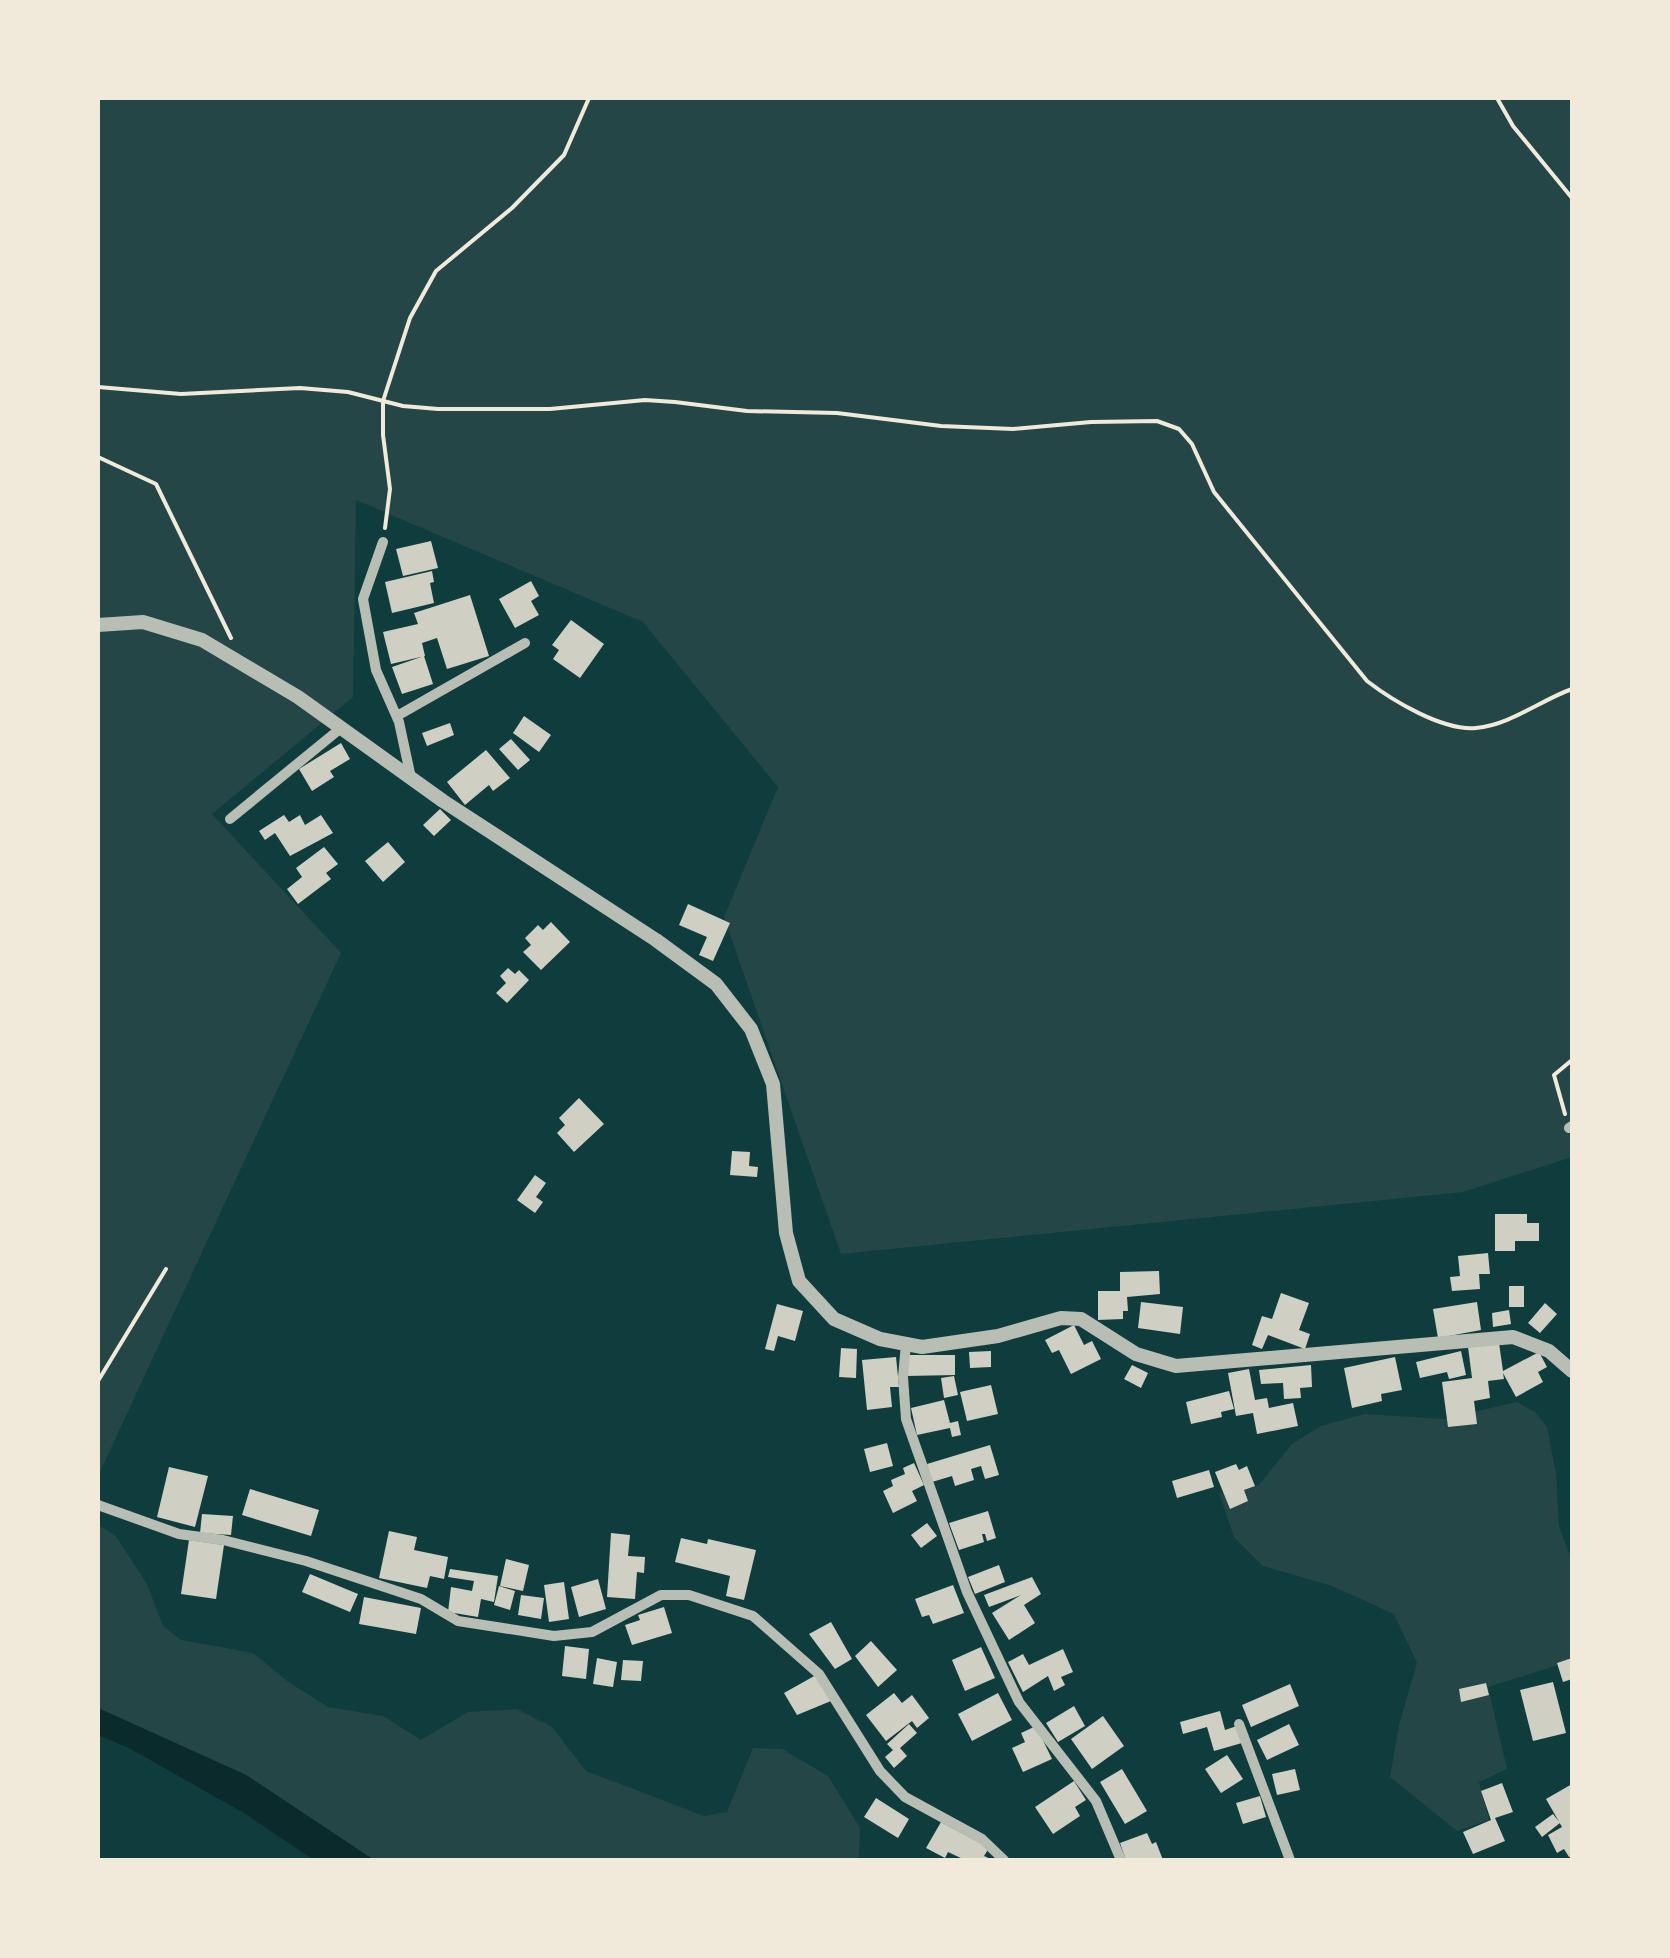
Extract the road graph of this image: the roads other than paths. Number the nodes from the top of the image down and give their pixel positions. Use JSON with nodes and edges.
{"nodes":[{"id":1,"x":383,"y":542,"type":"road end"},
{"id":2,"x":98,"y":625,"type":"edge"},
{"id":3,"x":525,"y":643,"type":"dead end"},
{"id":4,"x":397,"y":716,"type":"junction"},
{"id":5,"x":341,"y":728,"type":"junction"},
{"id":6,"x":411,"y":778,"type":"junction"},
{"id":7,"x":230,"y":819,"type":"dead end"},
{"id":8,"x":906,"y":1344,"type":"junction"},
{"id":9,"x":1572,"y":1371,"type":"edge"},
{"id":10,"x":98,"y":1505,"type":"edge"},
{"id":11,"x":1240,"y":1724,"type":"dead end"},
{"id":12,"x":1004,"y":1860,"type":"edge"},
{"id":13,"x":1122,"y":1860,"type":"edge"},
{"id":14,"x":1290,"y":1860,"type":"edge"}],
"edges":[{"from":1,"to":4,"type":"street"},
{"from":2,"to":5,"type":"street"},
{"from":3,"to":4,"type":"street"},
{"from":4,"to":6,"type":"street"},
{"from":5,"to":6,"type":"street"},
{"from":5,"to":7,"type":"street"},
{"from":6,"to":8,"type":"street"},
{"from":8,"to":9,"type":"street"},
{"from":8,"to":13,"type":"street"},
{"from":10,"to":12,"type":"street"},
{"from":11,"to":14,"type":"street"}]}
